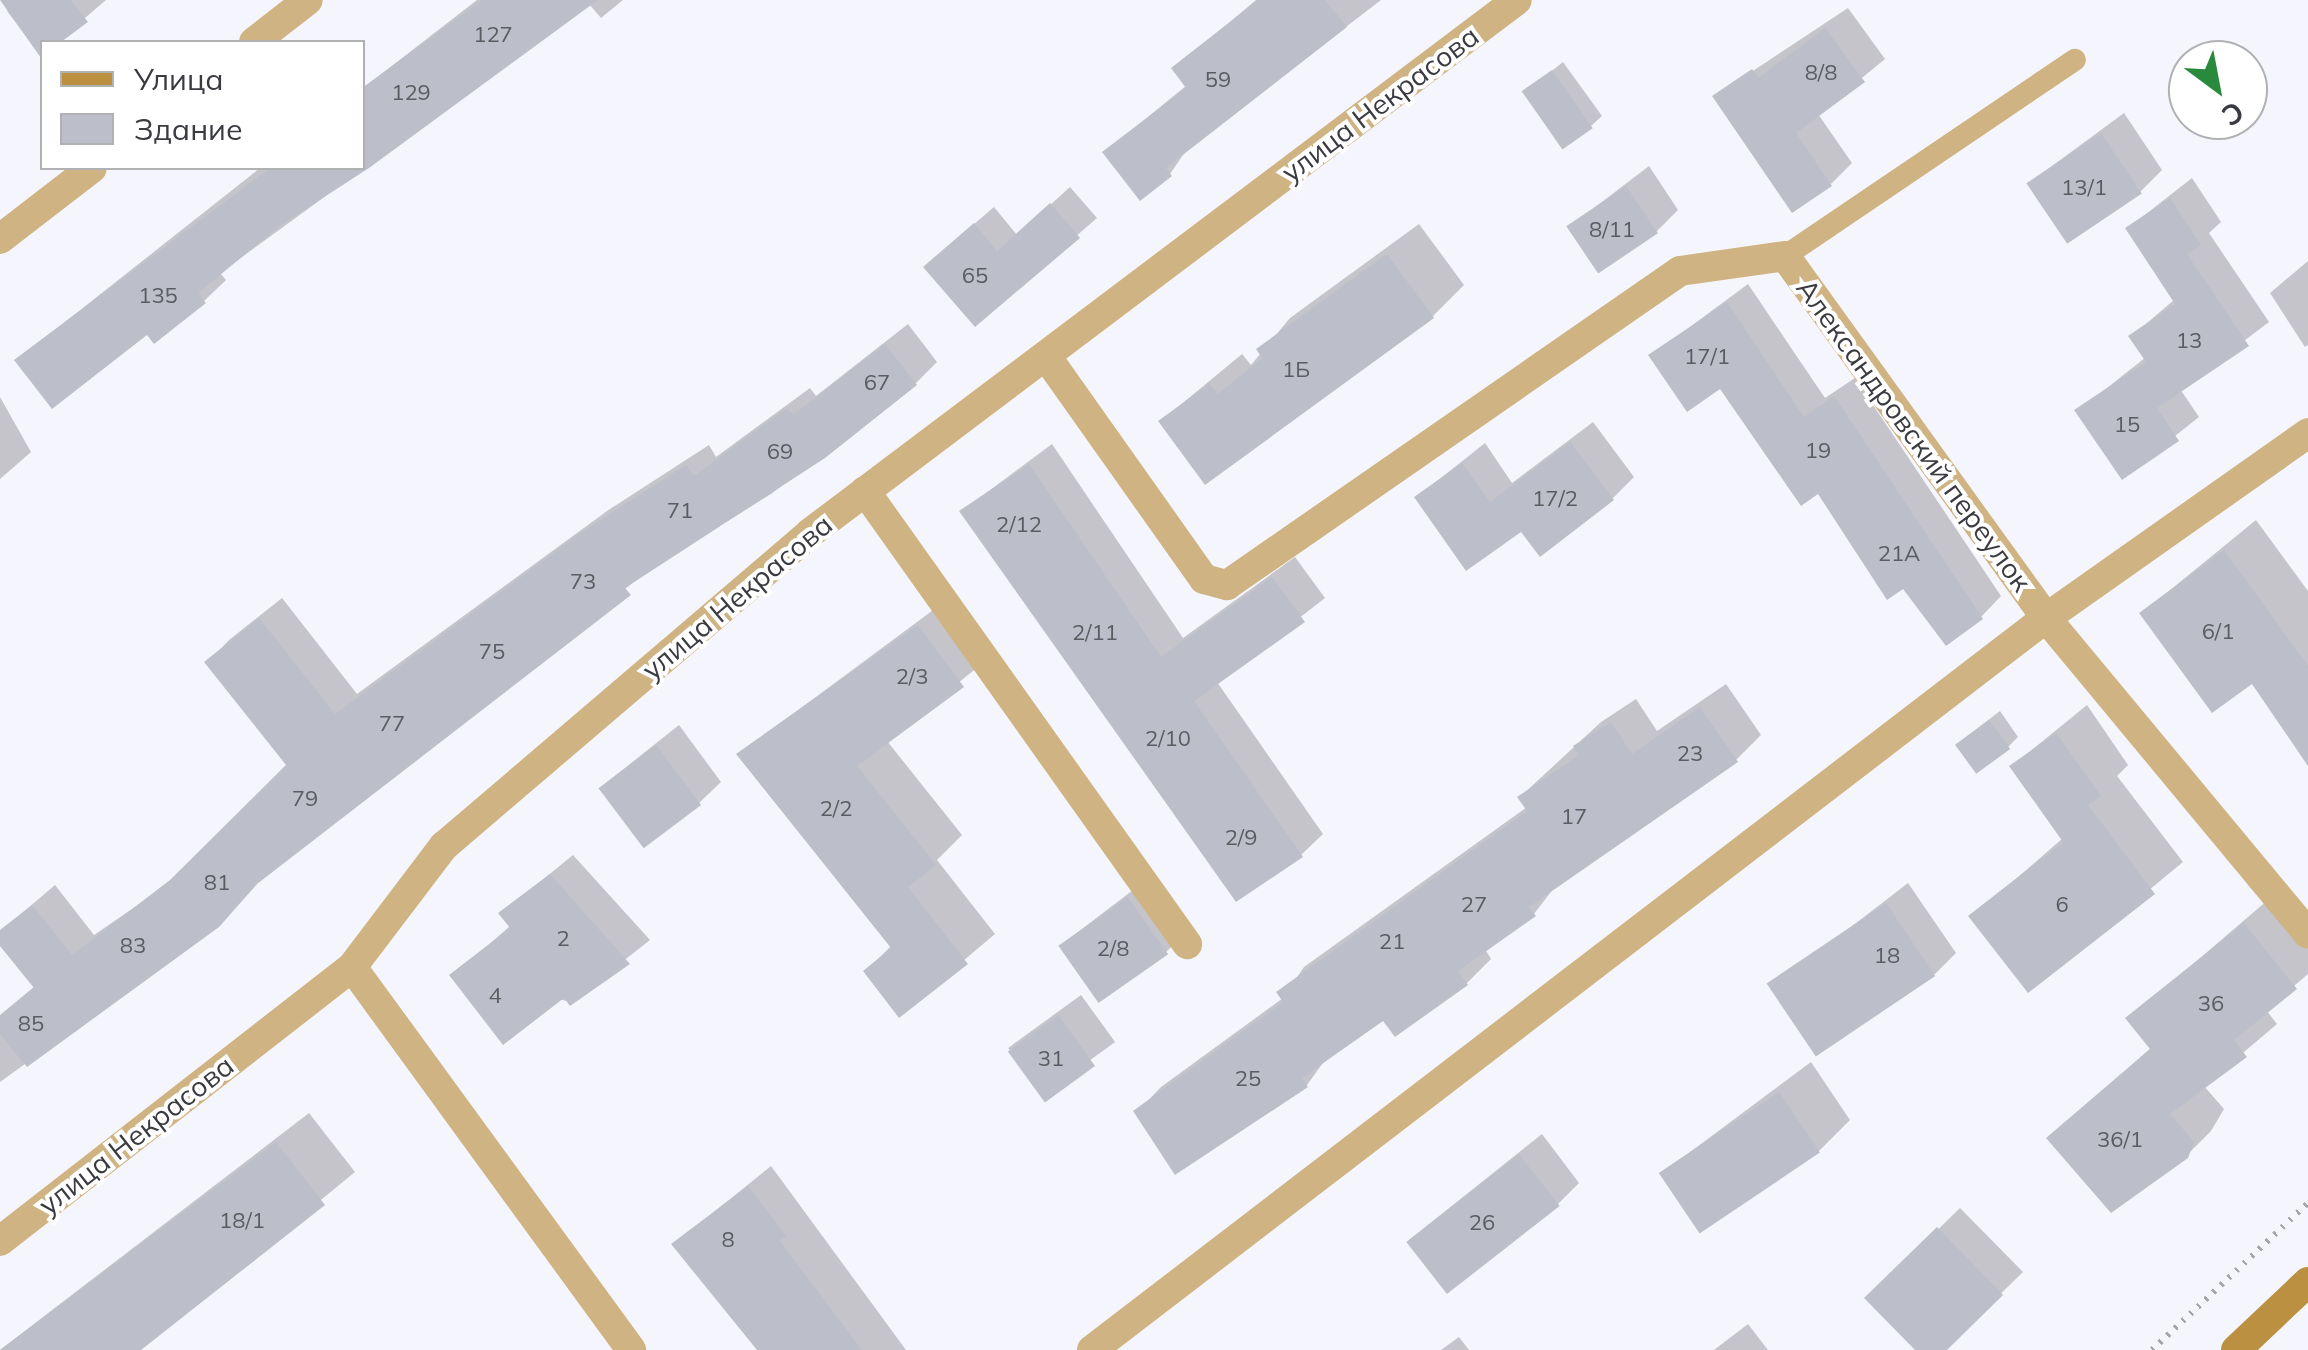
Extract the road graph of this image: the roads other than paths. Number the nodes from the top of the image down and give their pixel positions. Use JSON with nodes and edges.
{"nodes":[{"id":1,"x":308,"y":0,"type":"edge"},
{"id":2,"x":1517,"y":0,"type":"edge"},
{"id":3,"x":257,"y":40,"type":"edge"},
{"id":4,"x":2075,"y":60,"type":"dead end"},
{"id":5,"x":89,"y":170,"type":"edge"},
{"id":6,"x":0,"y":239,"type":"edge"},
{"id":7,"x":1785,"y":256,"type":"junction"},
{"id":8,"x":1046,"y":356,"type":"junction"},
{"id":9,"x":2308,"y":432,"type":"edge"},
{"id":10,"x":865,"y":490,"type":"junction"},
{"id":11,"x":2046,"y":618,"type":"junction"},
{"id":12,"x":2308,"y":934,"type":"edge"},
{"id":13,"x":1187,"y":944,"type":"dead end"},
{"id":14,"x":352,"y":967,"type":"junction"},
{"id":15,"x":0,"y":1241,"type":"edge"},
{"id":16,"x":2308,"y":1282,"type":"edge"},
{"id":17,"x":631,"y":1350,"type":"edge"},
{"id":18,"x":1092,"y":1350,"type":"edge"},
{"id":19,"x":2236,"y":1350,"type":"edge"}],
"edges":[{"from":1,"to":3,"type":"street"},
{"from":2,"to":8,"type":"street","name":"улица Некрасова"},
{"from":4,"to":7,"type":"lane"},
{"from":5,"to":6,"type":"street"},
{"from":7,"to":8,"type":"street","name":"Александровский переулок"},
{"from":7,"to":11,"type":"street","name":"Александровский переулок"},
{"from":8,"to":10,"type":"street","name":"улица Некрасова"},
{"from":9,"to":11,"type":"street"},
{"from":10,"to":13,"type":"street"},
{"from":10,"to":14,"type":"street","name":"улица Некрасова"},
{"from":11,"to":12,"type":"street","name":"Александровский переулок"},
{"from":11,"to":18,"type":"street"},
{"from":14,"to":15,"type":"street","name":"улица Некрасова"},
{"from":14,"to":17,"type":"street"},
{"from":16,"to":19,"type":"main road"}]}
